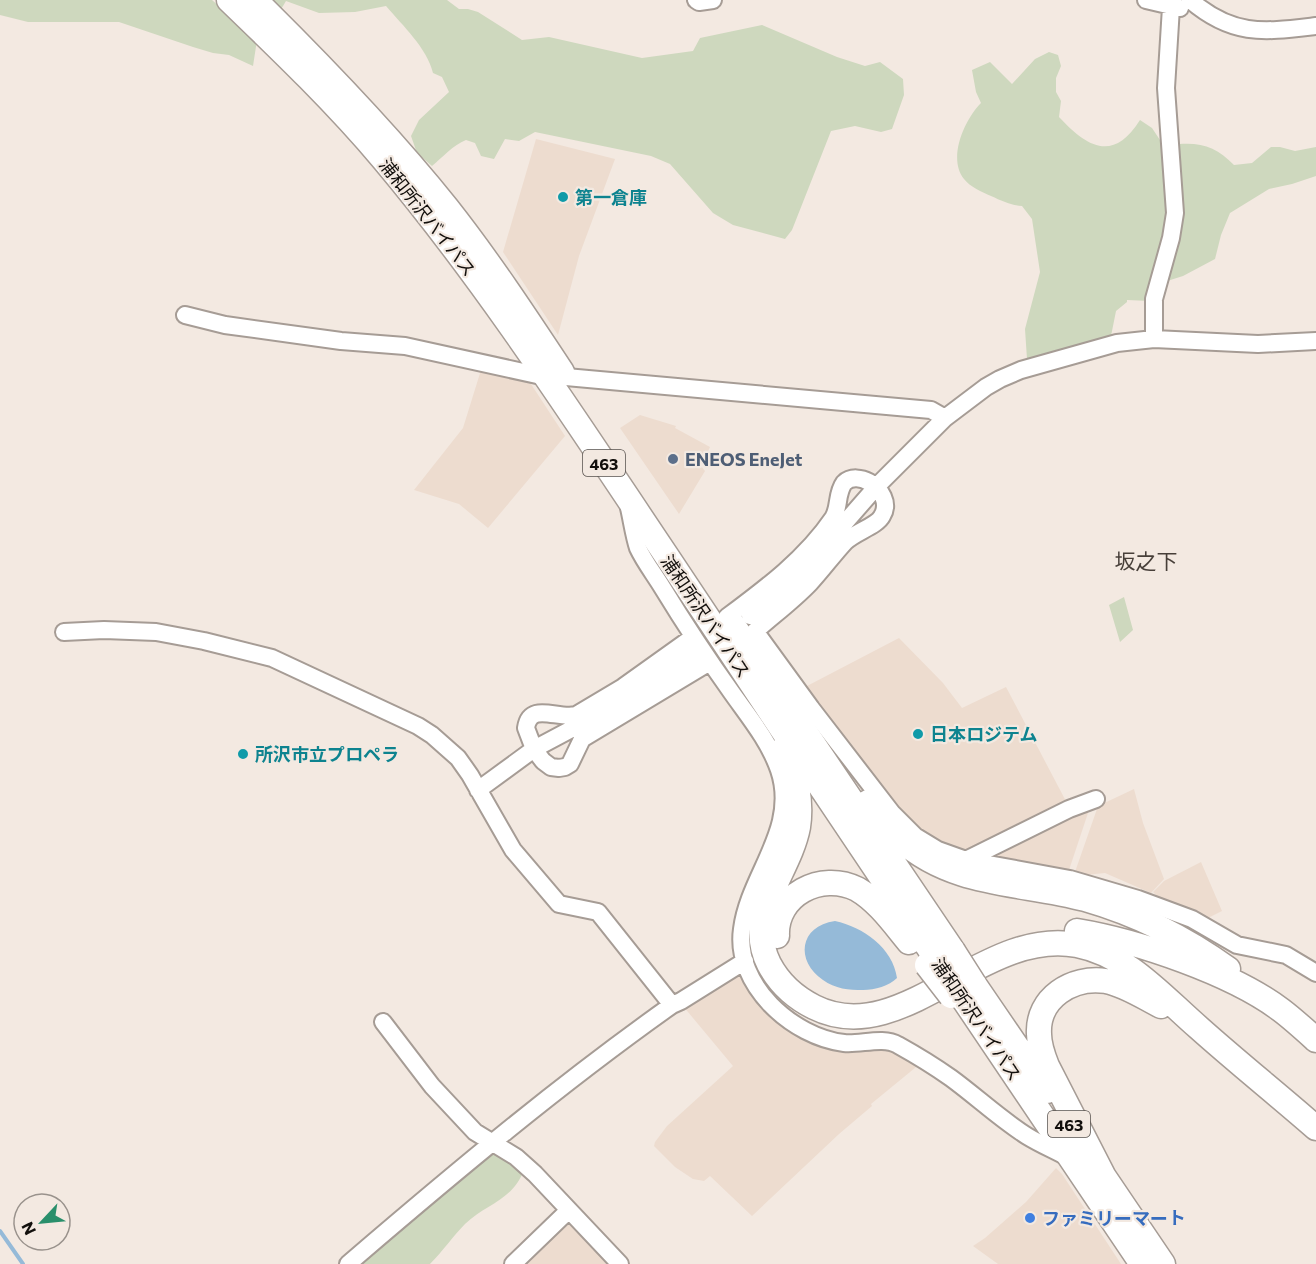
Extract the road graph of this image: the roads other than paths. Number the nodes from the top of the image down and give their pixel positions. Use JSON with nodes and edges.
{"nodes":[{"id":1,"x":229,"y":0,"type":"edge"},
{"id":2,"x":255,"y":0,"type":"edge"},
{"id":3,"x":696,"y":0,"type":"edge"},
{"id":4,"x":713,"y":0,"type":"edge"},
{"id":5,"x":1146,"y":0,"type":"edge"},
{"id":6,"x":1195,"y":4,"type":"edge"},
{"id":7,"x":1171,"y":7,"type":"junction"},
{"id":8,"x":1316,"y":26,"type":"edge"},
{"id":9,"x":184,"y":315,"type":"dead end"},
{"id":10,"x":1154,"y":339,"type":"junction"},
{"id":11,"x":1316,"y":341,"type":"edge"},
{"id":12,"x":556,"y":377,"type":"junction"},
{"id":13,"x":945,"y":418,"type":"junction"},
{"id":14,"x":877,"y":486,"type":"junction"},
{"id":15,"x":627,"y":496,"type":"junction"},
{"id":16,"x":682,"y":579,"type":"junction"},
{"id":17,"x":745,"y":631,"type":"junction"},
{"id":18,"x":64,"y":632,"type":"dead end"},
{"id":19,"x":700,"y":650,"type":"junction"},
{"id":20,"x":534,"y":749,"type":"junction"},
{"id":21,"x":478,"y":790,"type":"junction"},
{"id":22,"x":1096,"y":799,"type":"dead end"},
{"id":23,"x":966,"y":860,"type":"junction"},
{"id":24,"x":939,"y":959,"type":"junction"},
{"id":25,"x":745,"y":961,"type":"junction"},
{"id":26,"x":1316,"y":973,"type":"edge"},
{"id":27,"x":961,"y":990,"type":"junction"},
{"id":28,"x":672,"y":1005,"type":"junction"},
{"id":29,"x":1281,"y":1009,"type":"junction"},
{"id":30,"x":383,"y":1022,"type":"dead end"},
{"id":31,"x":1197,"y":1027,"type":"junction"},
{"id":32,"x":1316,"y":1040,"type":"edge"},
{"id":33,"x":1316,"y":1128,"type":"edge"},
{"id":34,"x":491,"y":1143,"type":"junction"},
{"id":35,"x":1074,"y":1160,"type":"junction"},
{"id":36,"x":1106,"y":1179,"type":"junction"},
{"id":37,"x":569,"y":1210,"type":"junction"},
{"id":38,"x":1145,"y":1263,"type":"edge"},
{"id":39,"x":348,"y":1264,"type":"edge"},
{"id":40,"x":513,"y":1264,"type":"edge"},
{"id":41,"x":620,"y":1264,"type":"edge"}],
"edges":[{"from":1,"to":12,"type":"highway","name":"浦和所沢バイパス","number":"463"},
{"from":2,"to":12,"type":"highway","name":"浦和所沢バイパス","number":"463"},
{"from":3,"to":4,"type":"street"},
{"from":5,"to":7,"type":"street"},
{"from":6,"to":7,"type":"street"},
{"from":6,"to":8,"type":"street"},
{"from":7,"to":10,"type":"street"},
{"from":9,"to":12,"type":"street"},
{"from":10,"to":11,"type":"street"},
{"from":10,"to":13,"type":"street"},
{"from":12,"to":13,"type":"street"},
{"from":12,"to":15,"type":"highway","name":"浦和所沢バイパス","number":"463"},
{"from":12,"to":17,"type":"highway","name":"浦和所沢バイパス","number":"463"},
{"from":13,"to":14,"type":"street"},
{"from":14,"to":17,"type":"street"},
{"from":14,"to":17,"type":"street"},
{"from":14,"to":17,"type":"street"},
{"from":15,"to":16,"type":"highway","name":"浦和所沢バイパス","number":"463"},
{"from":15,"to":19,"type":"street"},
{"from":16,"to":24,"type":"highway","name":"浦和所沢バイパス","number":"463"},
{"from":16,"to":31,"type":"highway"},
{"from":17,"to":23,"type":"street"},
{"from":17,"to":24,"type":"highway","name":"浦和所沢バイパス","number":"463"},
{"from":17,"to":29,"type":"highway"},
{"from":18,"to":21,"type":"street"},
{"from":19,"to":20,"type":"street"},
{"from":19,"to":20,"type":"street"},
{"from":19,"to":20,"type":"street"},
{"from":19,"to":25,"type":"street"},
{"from":20,"to":21,"type":"street"},
{"from":21,"to":28,"type":"street"},
{"from":22,"to":23,"type":"street"},
{"from":23,"to":26,"type":"street"},
{"from":24,"to":27,"type":"highway","name":"浦和所沢バイパス","number":"463"},
{"from":24,"to":29,"type":"highway"},
{"from":25,"to":28,"type":"street"},
{"from":25,"to":35,"type":"street"},
{"from":27,"to":35,"type":"highway","name":"浦和所沢バイパス","number":"463"},
{"from":27,"to":36,"type":"highway","name":"浦和所沢バイパス","number":"463"},
{"from":28,"to":34,"type":"street"},
{"from":29,"to":32,"type":"highway"},
{"from":30,"to":34,"type":"street"},
{"from":31,"to":33,"type":"highway"},
{"from":31,"to":36,"type":"highway"},
{"from":34,"to":37,"type":"street"},
{"from":34,"to":39,"type":"street"},
{"from":35,"to":38,"type":"highway","name":"浦和所沢バイパス","number":"463"},
{"from":36,"to":38,"type":"highway","name":"浦和所沢バイパス","number":"463"},
{"from":37,"to":40,"type":"street"},
{"from":37,"to":41,"type":"street"}]}
